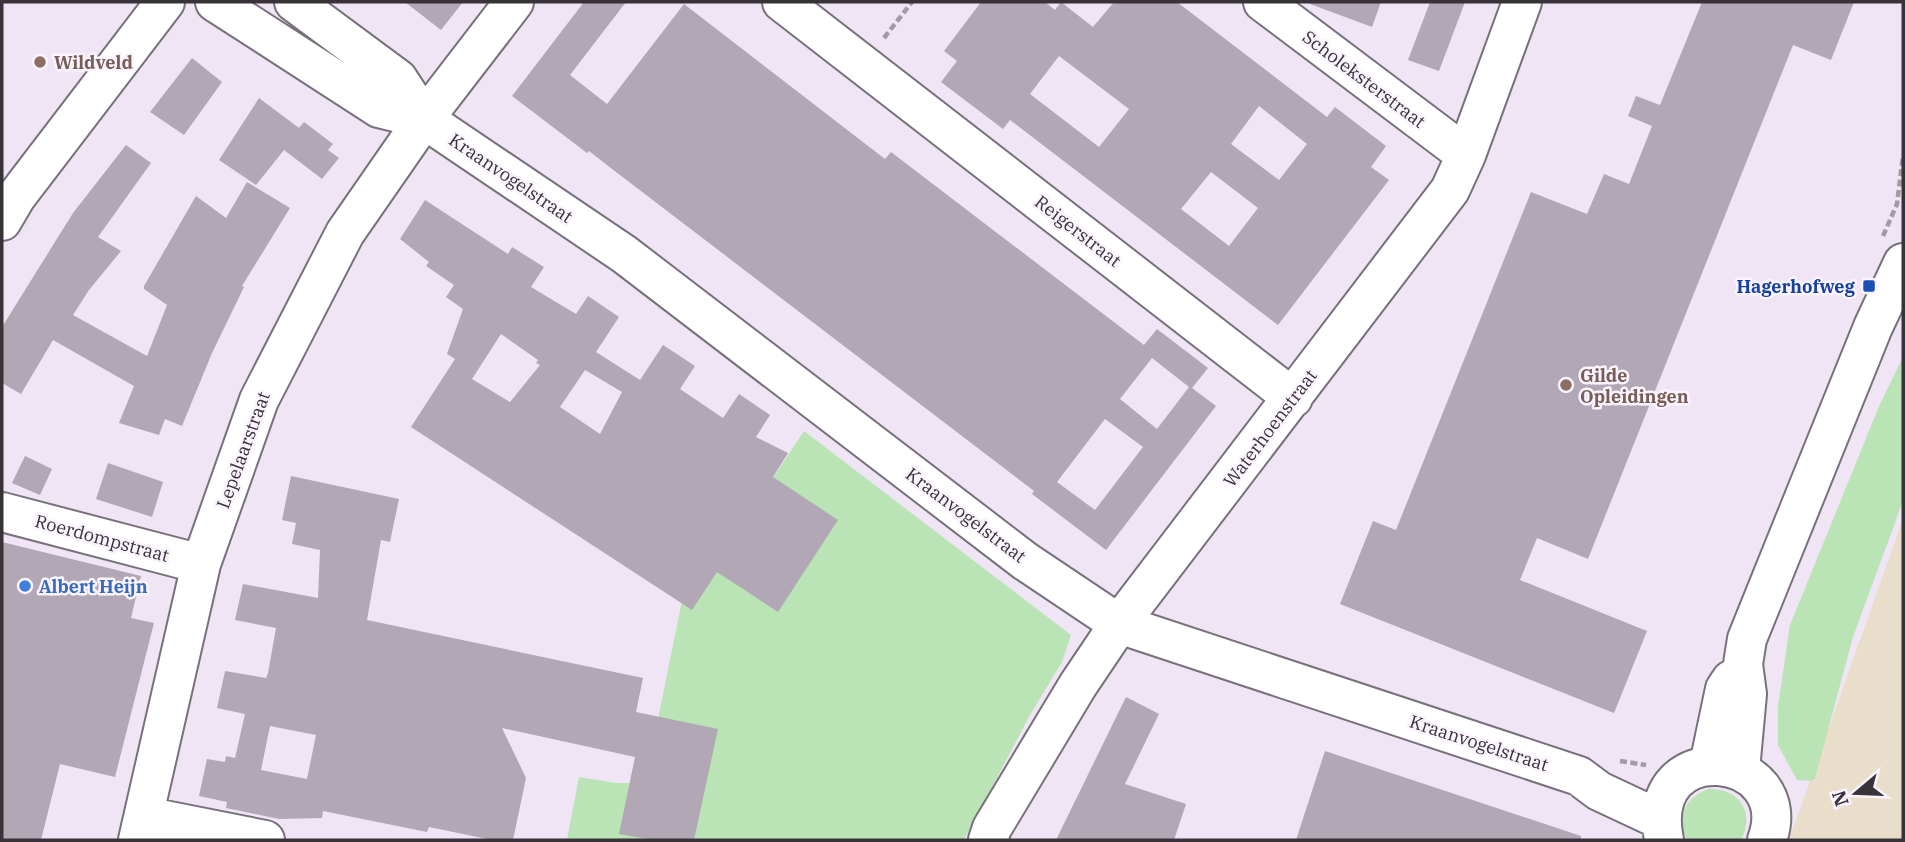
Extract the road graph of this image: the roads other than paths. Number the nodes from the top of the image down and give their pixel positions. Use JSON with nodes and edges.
{"nodes":[{"id":1,"x":165,"y":2,"type":"edge"},
{"id":2,"x":215,"y":2,"type":"edge"},
{"id":3,"x":293,"y":2,"type":"edge"},
{"id":4,"x":514,"y":2,"type":"edge"},
{"id":5,"x":782,"y":2,"type":"edge"},
{"id":6,"x":1262,"y":2,"type":"edge"},
{"id":7,"x":1522,"y":2,"type":"edge"},
{"id":8,"x":424,"y":119,"type":"junction"},
{"id":9,"x":1466,"y":155,"type":"junction"},
{"id":10,"x":2,"y":221,"type":"edge"},
{"id":11,"x":1903,"y":263,"type":"edge"},
{"id":12,"x":1293,"y":398,"type":"junction"},
{"id":13,"x":2,"y":512,"type":"edge"},
{"id":14,"x":201,"y":564,"type":"junction"},
{"id":15,"x":1119,"y":624,"type":"junction"},
{"id":16,"x":1725,"y":768,"type":"junction"},
{"id":17,"x":1665,"y":816,"type":"edge"},
{"id":18,"x":141,"y":828,"type":"edge"},
{"id":19,"x":265,"y":840,"type":"edge"},
{"id":20,"x":988,"y":840,"type":"edge"},
{"id":21,"x":1767,"y":840,"type":"edge"}],
"edges":[{"from":1,"to":10,"type":"street"},
{"from":2,"to":8,"type":"street","name":"Kraanvogelstraat"},
{"from":3,"to":8,"type":"street","name":"Kraanvogelstraat"},
{"from":4,"to":8,"type":"street","name":"Lepelaarstraat"},
{"from":5,"to":12,"type":"street","name":"Reigerstraat"},
{"from":6,"to":9,"type":"street","name":"Scholeksterstraat"},
{"from":7,"to":9,"type":"street","name":"Waterhoenstraat"},
{"from":8,"to":14,"type":"street","name":"Lepelaarstraat"},
{"from":8,"to":15,"type":"street","name":"Kraanvogelstraat"},
{"from":9,"to":12,"type":"street","name":"Waterhoenstraat"},
{"from":11,"to":16,"type":"street"},
{"from":12,"to":15,"type":"street","name":"Waterhoenstraat"},
{"from":13,"to":14,"type":"street","name":"Roerdompstraat"},
{"from":14,"to":18,"type":"street","name":"Lepelaarstraat"},
{"from":15,"to":17,"type":"street","name":"Kraanvogelstraat"},
{"from":15,"to":20,"type":"street","name":"Waterhoenstraat"},
{"from":16,"to":17,"type":"street"},
{"from":16,"to":21,"type":"street"},
{"from":18,"to":19,"type":"street"}]}
